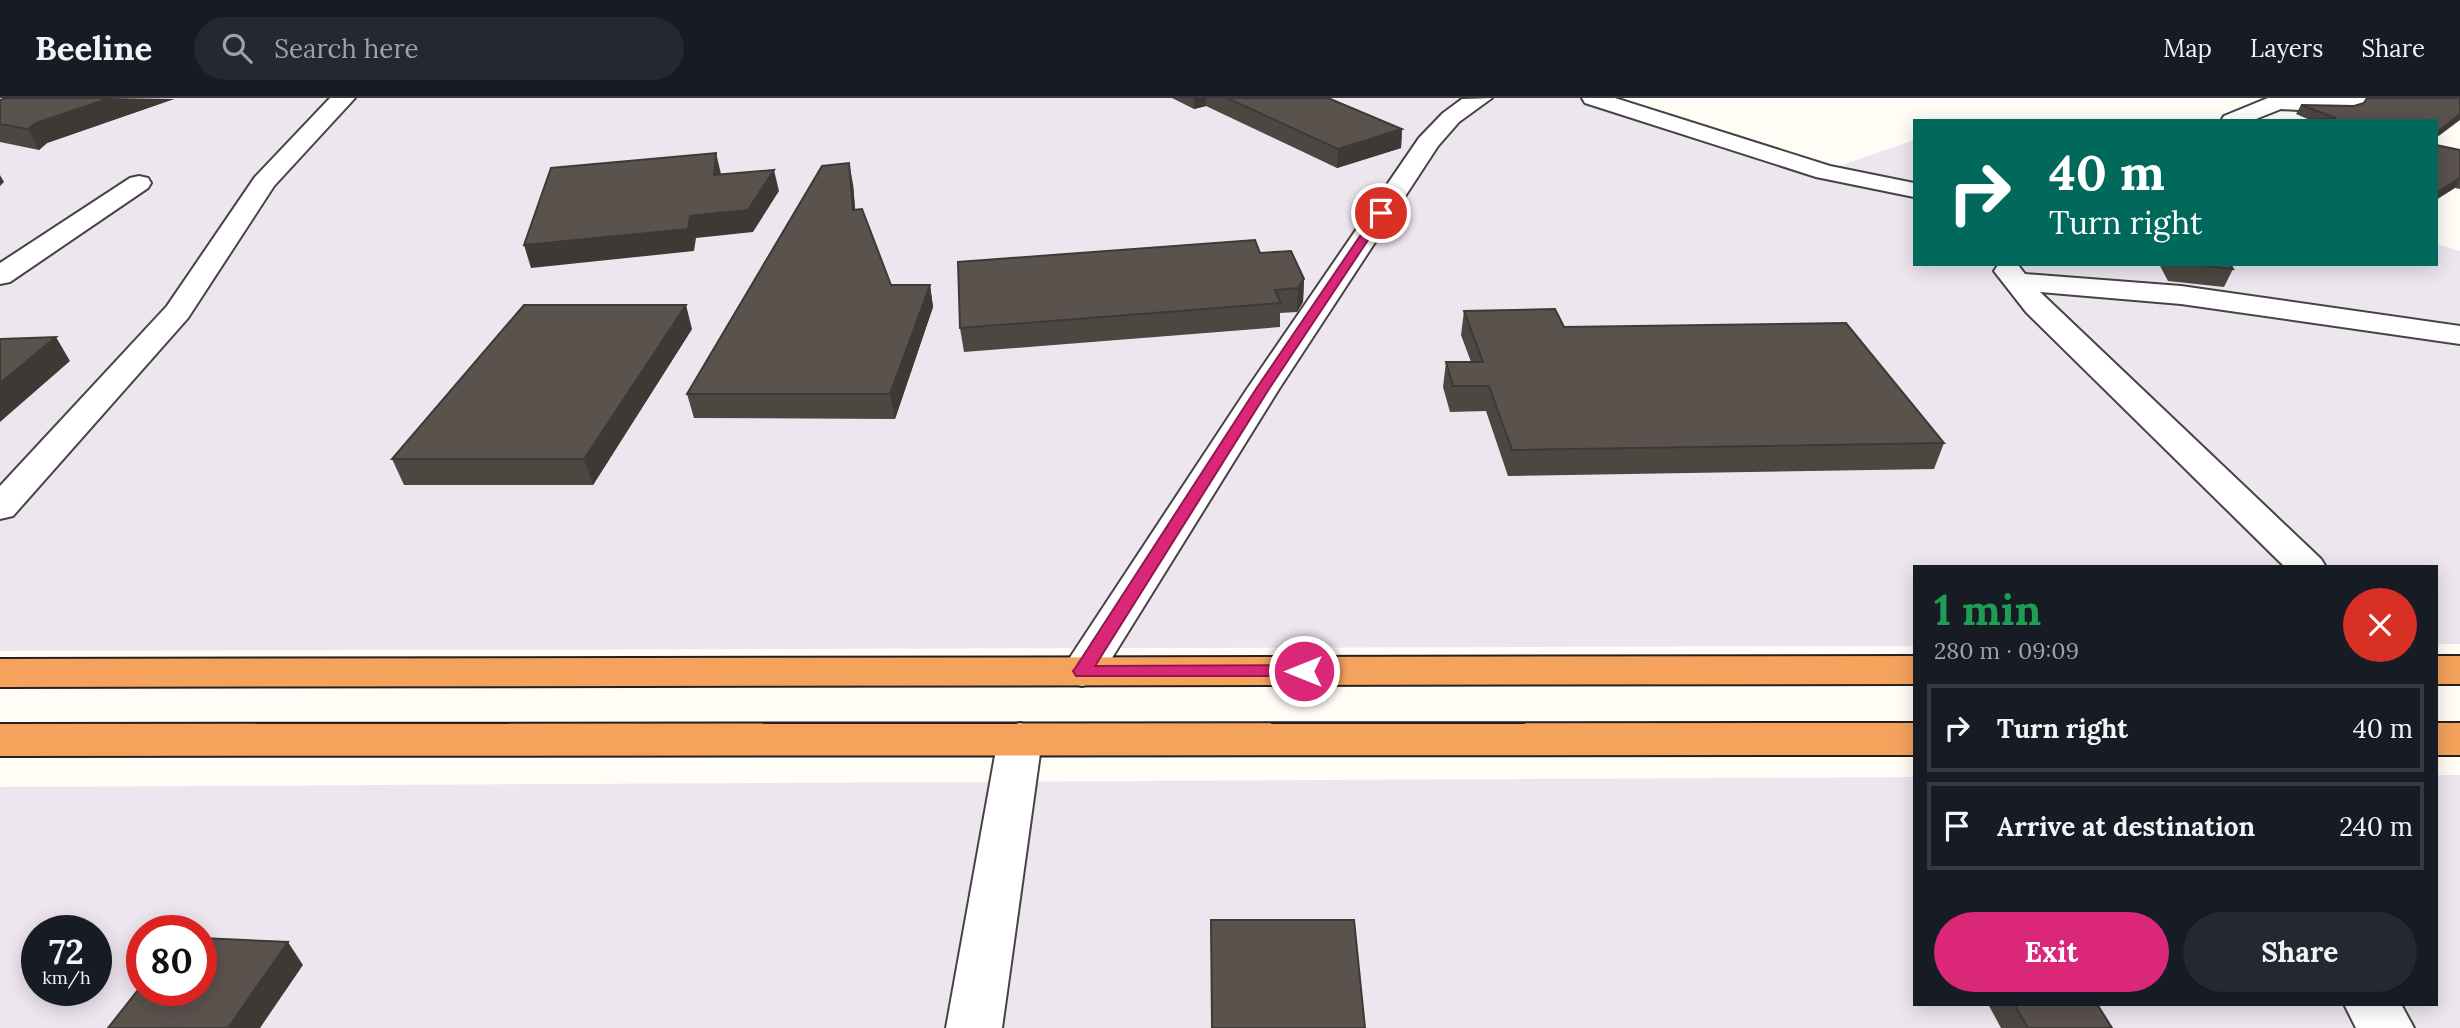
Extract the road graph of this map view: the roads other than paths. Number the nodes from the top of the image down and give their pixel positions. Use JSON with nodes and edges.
{"nodes":[{"id":1,"x":344,"y":98,"type":"edge"},
{"id":2,"x":1481,"y":98,"type":"edge"},
{"id":3,"x":1593,"y":98,"type":"edge"},
{"id":4,"x":2357,"y":98,"type":"edge"},
{"id":5,"x":2236,"y":119,"type":"edge"},
{"id":6,"x":139,"y":183,"type":"dead end"},
{"id":7,"x":1913,"y":190,"type":"edge"},
{"id":8,"x":2009,"y":273,"type":"edge"},
{"id":9,"x":0,"y":276,"type":"edge"},
{"id":10,"x":2460,"y":335,"type":"edge"},
{"id":11,"x":0,"y":508,"type":"edge"},
{"id":12,"x":2305,"y":565,"type":"edge"},
{"id":13,"x":1913,"y":670,"type":"edge"},
{"id":14,"x":2438,"y":670,"type":"edge"},
{"id":15,"x":2460,"y":670,"type":"edge"},
{"id":16,"x":1082,"y":671,"type":"junction"},
{"id":17,"x":0,"y":673,"type":"edge"},
{"id":18,"x":1020,"y":739,"type":"junction"},
{"id":19,"x":1913,"y":739,"type":"edge"},
{"id":20,"x":2438,"y":739,"type":"edge"},
{"id":21,"x":2460,"y":739,"type":"edge"},
{"id":22,"x":0,"y":740,"type":"edge"},
{"id":23,"x":2372,"y":1006,"type":"edge"},
{"id":24,"x":974,"y":1028,"type":"edge"},
{"id":25,"x":2386,"y":1028,"type":"edge"}],
"edges":[{"from":1,"to":11,"type":"street"},
{"from":2,"to":16,"type":"street"},
{"from":3,"to":7,"type":"street"},
{"from":4,"to":5,"type":"street"},
{"from":6,"to":9,"type":"street"},
{"from":8,"to":10,"type":"street"},
{"from":8,"to":12,"type":"street"},
{"from":13,"to":16,"type":"highway"},
{"from":14,"to":15,"type":"highway"},
{"from":16,"to":17,"type":"highway"},
{"from":18,"to":19,"type":"highway"},
{"from":18,"to":22,"type":"highway"},
{"from":18,"to":24,"type":"street"},
{"from":20,"to":21,"type":"highway"},
{"from":23,"to":25,"type":"street"}]}
